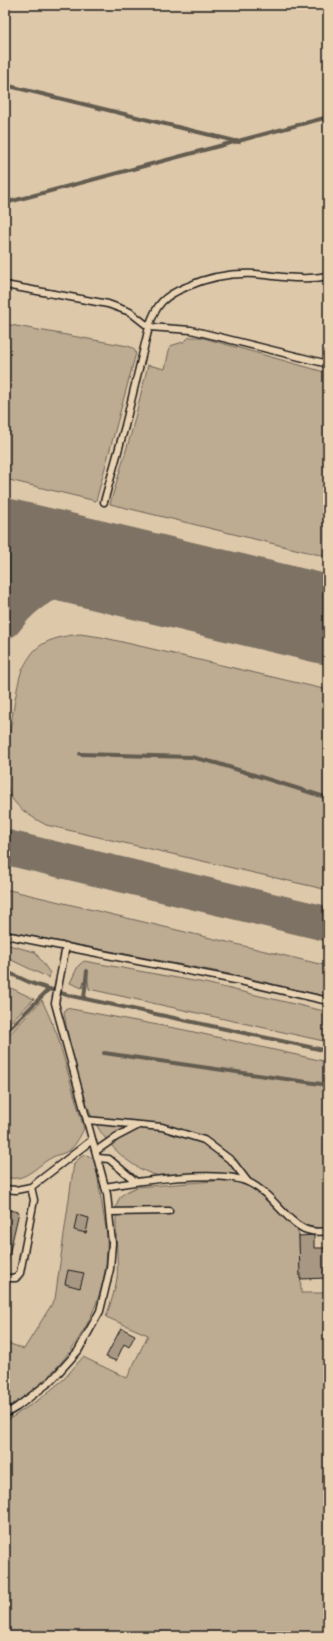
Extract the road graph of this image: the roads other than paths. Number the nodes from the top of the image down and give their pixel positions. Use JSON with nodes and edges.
{"nodes":[{"id":1,"x":328,"y":276,"type":"edge"},
{"id":2,"x":5,"y":285,"type":"edge"},
{"id":3,"x":149,"y":327,"type":"junction"},
{"id":4,"x":328,"y":364,"type":"edge"},
{"id":5,"x":104,"y":502,"type":"dead end"},
{"id":6,"x":5,"y":935,"type":"edge"},
{"id":7,"x":66,"y":946,"type":"junction"},
{"id":8,"x":328,"y":1001,"type":"edge"},
{"id":9,"x":88,"y":1120,"type":"junction"},
{"id":10,"x":137,"y":1126,"type":"junction"},
{"id":11,"x":92,"y":1140,"type":"junction"},
{"id":12,"x":97,"y":1155,"type":"junction"},
{"id":13,"x":135,"y":1181,"type":"junction"},
{"id":14,"x":248,"y":1182,"type":"junction"},
{"id":15,"x":31,"y":1187,"type":"junction"},
{"id":16,"x":106,"y":1187,"type":"junction"},
{"id":17,"x":5,"y":1188,"type":"edge"},
{"id":18,"x":169,"y":1211,"type":"dead end"},
{"id":19,"x":110,"y":1212,"type":"junction"},
{"id":20,"x":328,"y":1231,"type":"edge"},
{"id":21,"x":5,"y":1278,"type":"edge"},
{"id":22,"x":5,"y":1414,"type":"edge"}],
"edges":[{"from":1,"to":3,"type":"lane"},
{"from":2,"to":3,"type":"lane"},
{"from":3,"to":4,"type":"lane"},
{"from":3,"to":5,"type":"lane"},
{"from":6,"to":7,"type":"lane"},
{"from":7,"to":8,"type":"lane"},
{"from":7,"to":9,"type":"lane"},
{"from":9,"to":10,"type":"lane"},
{"from":9,"to":11,"type":"lane"},
{"from":10,"to":12,"type":"lane"},
{"from":10,"to":14,"type":"lane"},
{"from":11,"to":12,"type":"lane"},
{"from":11,"to":15,"type":"lane"},
{"from":12,"to":13,"type":"lane"},
{"from":12,"to":16,"type":"lane"},
{"from":13,"to":14,"type":"lane"},
{"from":13,"to":16,"type":"lane"},
{"from":14,"to":20,"type":"lane"},
{"from":15,"to":17,"type":"lane"},
{"from":15,"to":21,"type":"lane"},
{"from":16,"to":19,"type":"lane"},
{"from":18,"to":19,"type":"lane"},
{"from":19,"to":22,"type":"lane"}]}
